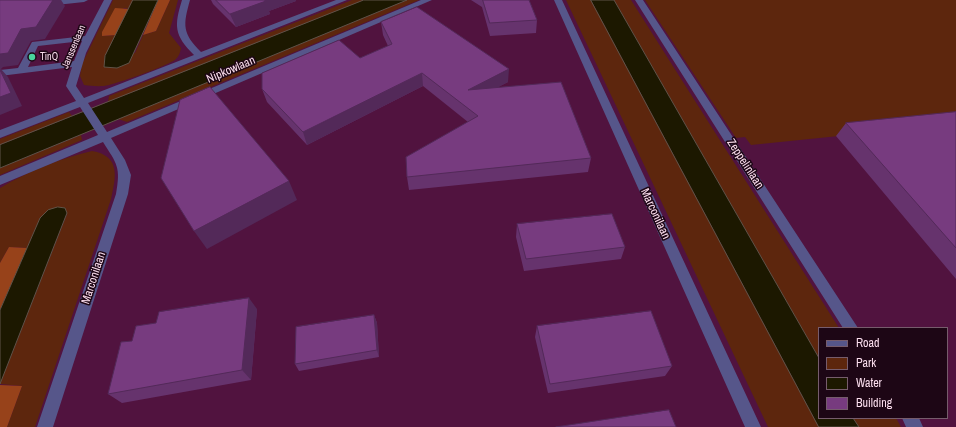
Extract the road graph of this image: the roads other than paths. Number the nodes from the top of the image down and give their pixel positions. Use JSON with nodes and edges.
{"nodes":[{"id":1,"x":84,"y":0,"type":"edge"},
{"id":2,"x":108,"y":0,"type":"edge"},
{"id":3,"x":186,"y":0,"type":"edge"},
{"id":4,"x":343,"y":0,"type":"edge"},
{"id":5,"x":428,"y":0,"type":"edge"},
{"id":6,"x":558,"y":0,"type":"edge"},
{"id":7,"x":639,"y":0,"type":"edge"},
{"id":8,"x":38,"y":5,"type":"edge"},
{"id":9,"x":89,"y":38,"type":"junction"},
{"id":10,"x":199,"y":56,"type":"junction"},
{"id":11,"x":78,"y":63,"type":"junction"},
{"id":12,"x":22,"y":69,"type":"junction"},
{"id":13,"x":0,"y":73,"type":"edge"},
{"id":14,"x":81,"y":102,"type":"junction"},
{"id":15,"x":0,"y":134,"type":"edge"},
{"id":16,"x":103,"y":136,"type":"junction"},
{"id":17,"x":0,"y":182,"type":"edge"},
{"id":18,"x":850,"y":327,"type":"edge"},
{"id":19,"x":45,"y":427,"type":"edge"},
{"id":20,"x":753,"y":427,"type":"edge"}],
"edges":[{"from":1,"to":8,"type":"street"},
{"from":2,"to":9,"type":"street","name":"Janssenlaan"},
{"from":3,"to":10,"type":"street"},
{"from":4,"to":10,"type":"street","name":"Nipkowlaan"},
{"from":5,"to":16,"type":"street","name":"Nipkowlaan"},
{"from":6,"to":20,"type":"street","name":"Marconilaan"},
{"from":7,"to":18,"type":"street","name":"Zeppelinlaan"},
{"from":9,"to":11,"type":"street","name":"Janssenlaan"},
{"from":9,"to":12,"type":"street"},
{"from":10,"to":14,"type":"street","name":"Nipkowlaan"},
{"from":11,"to":12,"type":"street"},
{"from":11,"to":14,"type":"street","name":"Janssenlaan"},
{"from":12,"to":13,"type":"street"},
{"from":14,"to":15,"type":"street","name":"Nipkowlaan"},
{"from":14,"to":16,"type":"street"},
{"from":16,"to":17,"type":"street","name":"Nipkowlaan"},
{"from":16,"to":19,"type":"street","name":"Marconilaan"}]}
